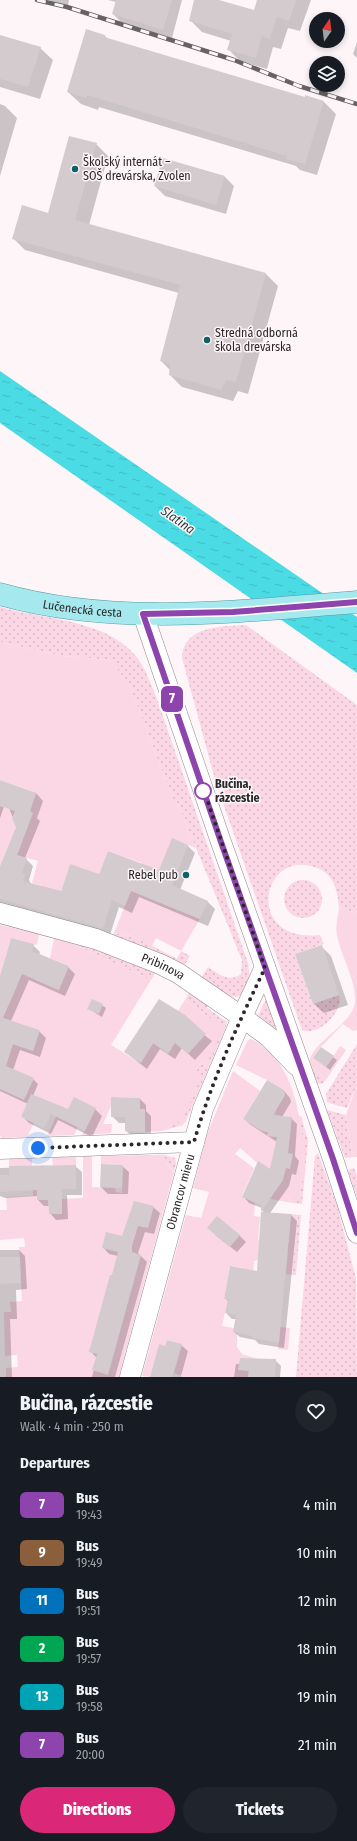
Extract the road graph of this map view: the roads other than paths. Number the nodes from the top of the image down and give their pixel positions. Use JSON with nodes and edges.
{"nodes":[{"id":1,"x":0,"y":594,"type":"edge"},
{"id":2,"x":357,"y":602,"type":"edge"},
{"id":3,"x":143,"y":614,"type":"junction"},
{"id":4,"x":0,"y":913,"type":"edge"},
{"id":5,"x":265,"y":968,"type":"junction"},
{"id":6,"x":242,"y":1017,"type":"junction"},
{"id":7,"x":301,"y":1069,"type":"junction"},
{"id":8,"x":194,"y":1142,"type":"junction"},
{"id":9,"x":0,"y":1149,"type":"edge"},
{"id":10,"x":357,"y":1233,"type":"edge"},
{"id":11,"x":130,"y":1377,"type":"edge"}],
"edges":[{"from":1,"to":3,"type":"main road","name":"Lučenecká cesta"},
{"from":2,"to":3,"type":"main road","name":"Lučenecká cesta"},
{"from":3,"to":5,"type":"street","name":"Pribinova"},
{"from":4,"to":6,"type":"street","name":"Pribinova"},
{"from":5,"to":6,"type":"street","name":"Obrancov mieru"},
{"from":5,"to":7,"type":"street","name":"Pribinova"},
{"from":6,"to":7,"type":"street","name":"Pribinova"},
{"from":6,"to":8,"type":"street","name":"Obrancov mieru"},
{"from":7,"to":10,"type":"street","name":"Pribinova"},
{"from":8,"to":9,"type":"street"},
{"from":8,"to":11,"type":"street","name":"Obrancov mieru"}]}
